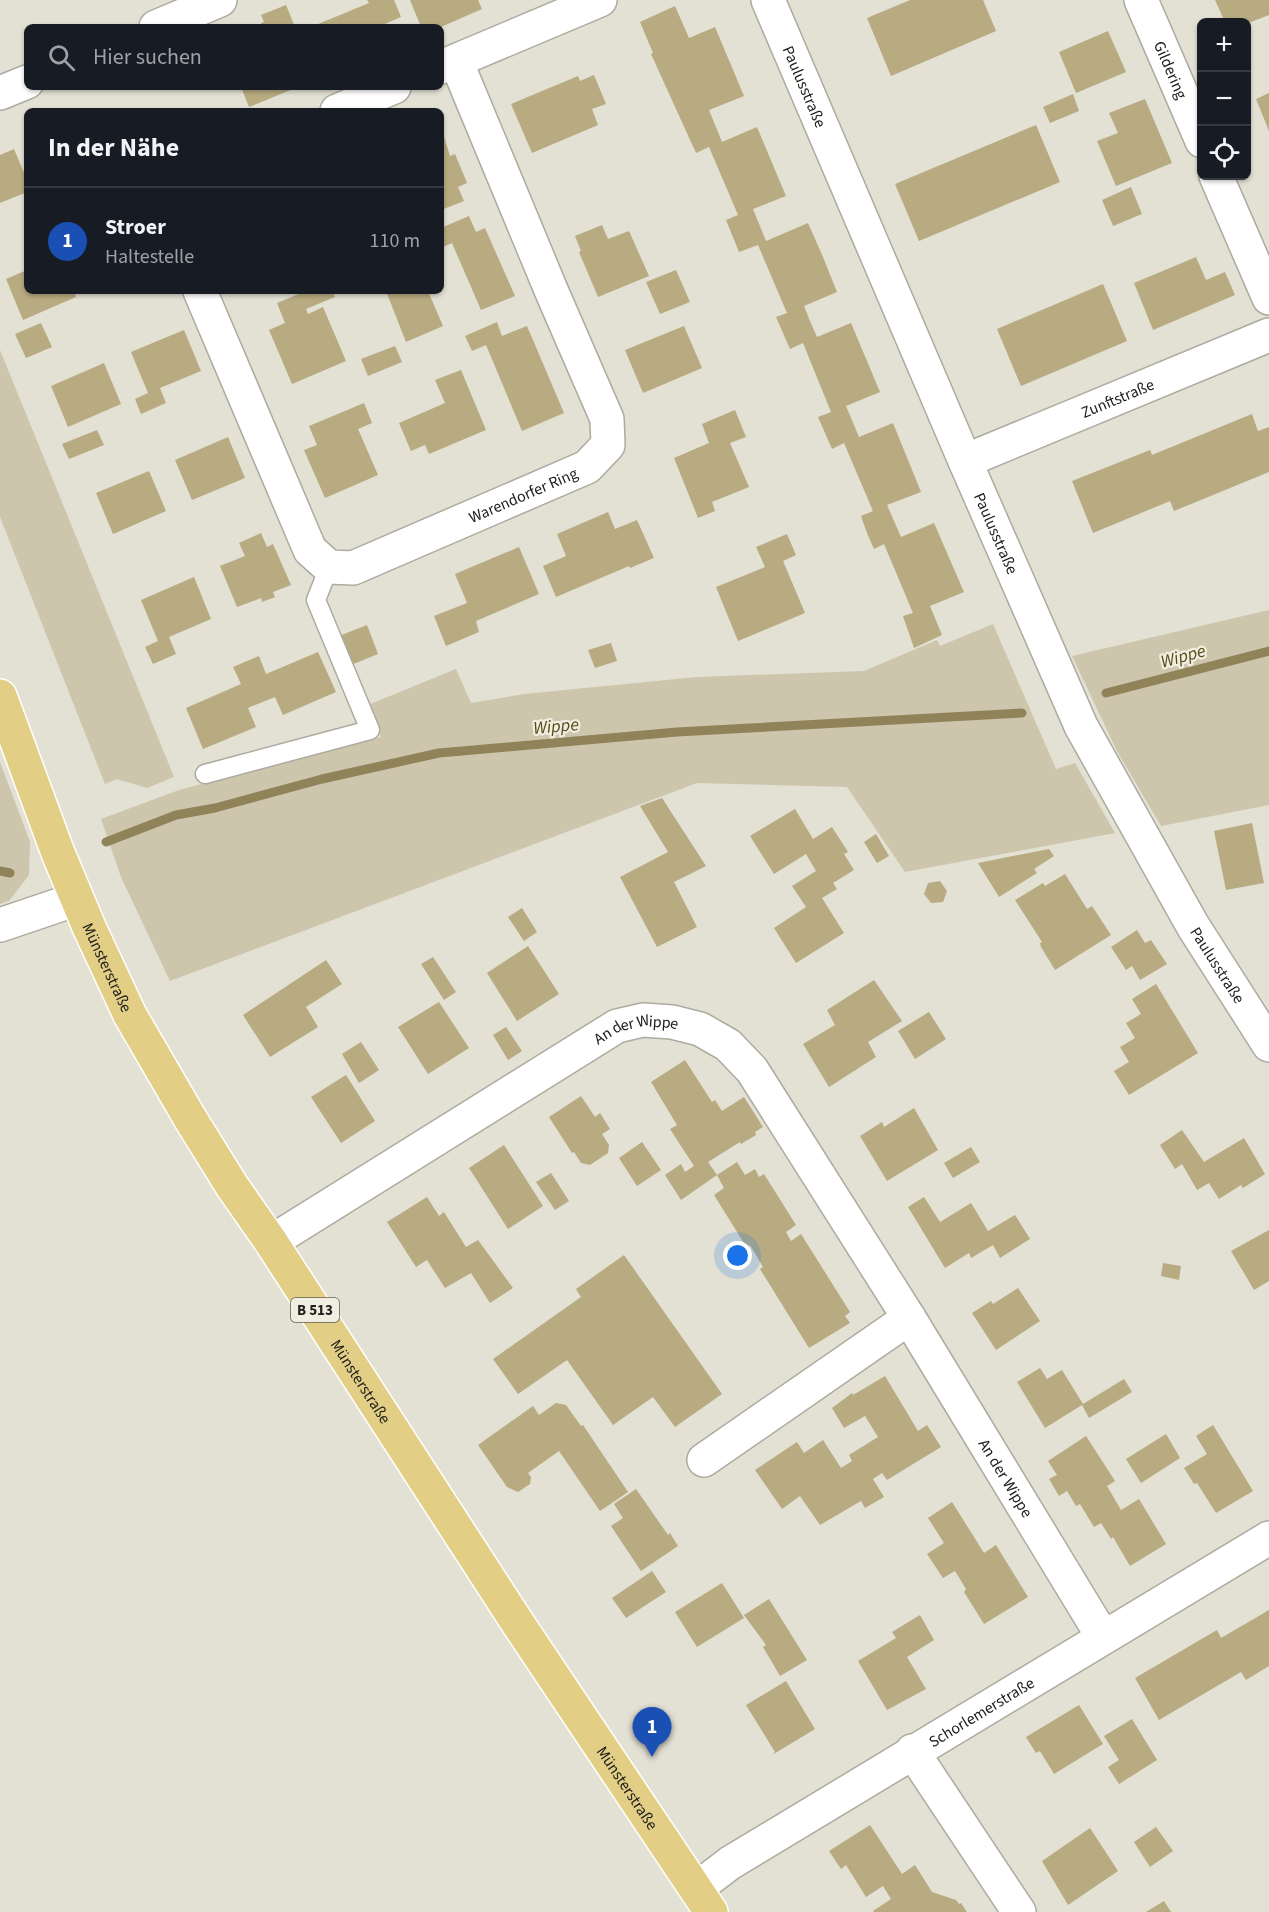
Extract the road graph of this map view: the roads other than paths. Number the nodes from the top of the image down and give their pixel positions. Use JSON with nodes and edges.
{"nodes":[{"id":1,"x":220,"y":0,"type":"edge"},
{"id":2,"x":600,"y":0,"type":"edge"},
{"id":3,"x":768,"y":0,"type":"edge"},
{"id":4,"x":1141,"y":0,"type":"edge"},
{"id":5,"x":163,"y":24,"type":"edge"},
{"id":6,"x":448,"y":64,"type":"edge"},
{"id":7,"x":24,"y":83,"type":"edge"},
{"id":8,"x":387,"y":90,"type":"edge"},
{"id":9,"x":0,"y":93,"type":"edge"},
{"id":10,"x":344,"y":108,"type":"edge"},
{"id":11,"x":1197,"y":129,"type":"edge"},
{"id":12,"x":1218,"y":180,"type":"edge"},
{"id":13,"x":201,"y":294,"type":"edge"},
{"id":14,"x":1269,"y":298,"type":"edge"},
{"id":15,"x":1269,"y":335,"type":"edge"},
{"id":16,"x":965,"y":461,"type":"junction"},
{"id":17,"x":329,"y":567,"type":"junction"},
{"id":18,"x":0,"y":696,"type":"edge"},
{"id":19,"x":205,"y":774,"type":"dead end"},
{"id":20,"x":77,"y":899,"type":"junction"},
{"id":21,"x":0,"y":925,"type":"edge"},
{"id":22,"x":1269,"y":1045,"type":"edge"},
{"id":23,"x":270,"y":1242,"type":"junction"},
{"id":24,"x":909,"y":1318,"type":"junction"},
{"id":25,"x":704,"y":1460,"type":"dead end"},
{"id":26,"x":1269,"y":1538,"type":"edge"},
{"id":27,"x":1103,"y":1637,"type":"junction"},
{"id":28,"x":912,"y":1751,"type":"junction"},
{"id":29,"x":703,"y":1901,"type":"edge"},
{"id":30,"x":1019,"y":1912,"type":"edge"}],
"edges":[{"from":1,"to":5,"type":"street"},
{"from":2,"to":6,"type":"street","name":"Warendorfer Ring"},
{"from":3,"to":16,"type":"street","name":"Paulusstraße"},
{"from":4,"to":11,"type":"street","name":"Gildering"},
{"from":6,"to":17,"type":"street","name":"Warendorfer Ring"},
{"from":7,"to":9,"type":"street"},
{"from":8,"to":10,"type":"street"},
{"from":12,"to":14,"type":"street"},
{"from":13,"to":17,"type":"street"},
{"from":15,"to":16,"type":"street","name":"Zunftstraße"},
{"from":16,"to":22,"type":"street","name":"Paulusstraße"},
{"from":17,"to":19,"type":"lane"},
{"from":18,"to":20,"type":"main road","name":"Münsterstraße","number":"B 513"},
{"from":20,"to":21,"type":"street"},
{"from":20,"to":23,"type":"main road","name":"Münsterstraße","number":"B 513"},
{"from":23,"to":24,"type":"street","name":"An der Wippe"},
{"from":23,"to":29,"type":"main road","name":"Münsterstraße","number":"B 513"},
{"from":24,"to":25,"type":"street"},
{"from":24,"to":27,"type":"street","name":"An der Wippe"},
{"from":26,"to":27,"type":"street","name":"Schorlemerstraße"},
{"from":27,"to":28,"type":"street","name":"Schorlemerstraße"},
{"from":28,"to":29,"type":"street","name":"Schorlemerstraße"},
{"from":28,"to":30,"type":"street"}]}
